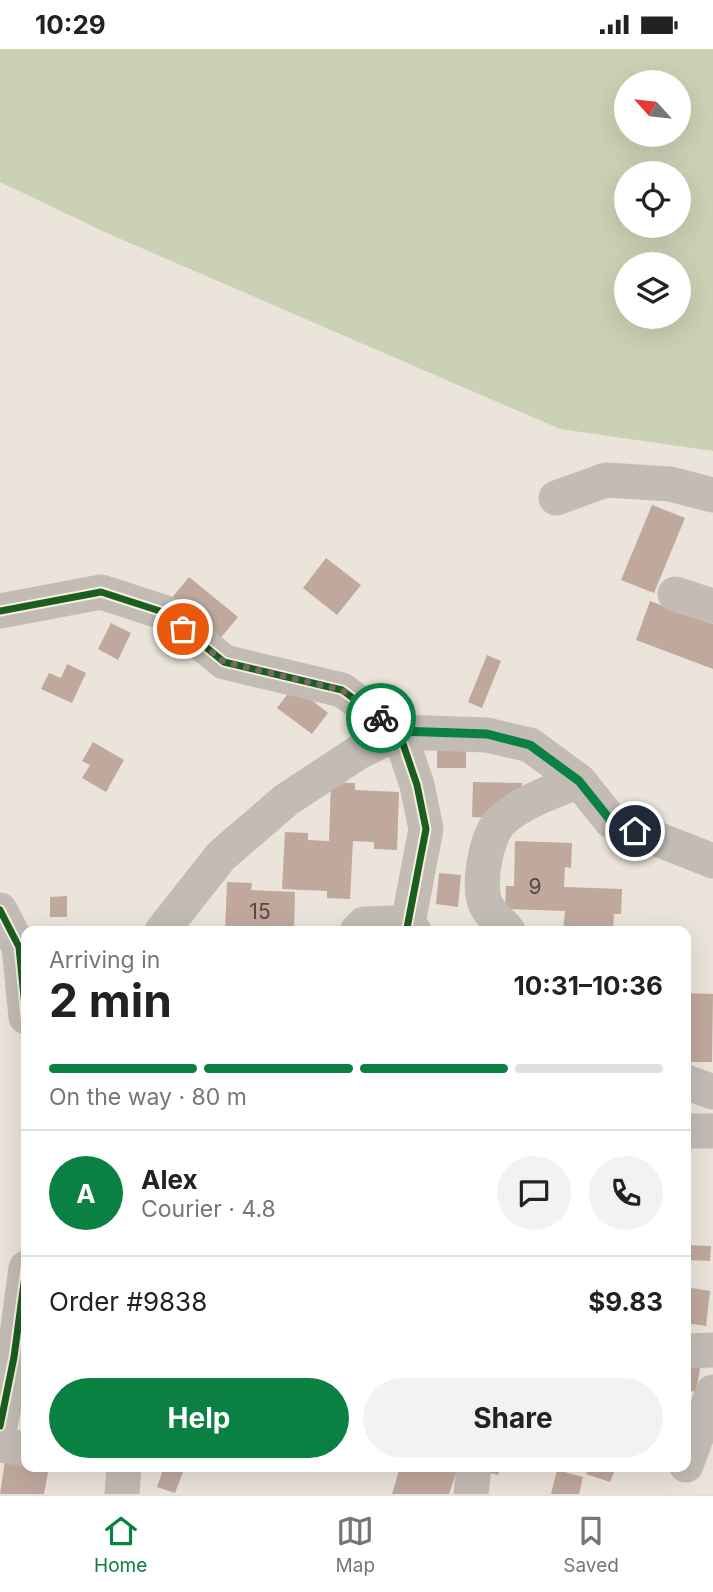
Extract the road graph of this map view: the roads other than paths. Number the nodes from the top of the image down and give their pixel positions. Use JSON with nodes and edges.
{"nodes":[{"id":1,"x":713,"y":495,"type":"edge"},
{"id":2,"x":556,"y":498,"type":"dead end"},
{"id":3,"x":675,"y":594,"type":"dead end"},
{"id":4,"x":713,"y":606,"type":"edge"},
{"id":5,"x":0,"y":611,"type":"edge"},
{"id":6,"x":399,"y":731,"type":"junction"},
{"id":7,"x":579,"y":781,"type":"junction"},
{"id":8,"x":713,"y":861,"type":"edge"},
{"id":9,"x":0,"y":910,"type":"edge"},
{"id":10,"x":166,"y":926,"type":"edge"},
{"id":11,"x":362,"y":926,"type":"edge"},
{"id":12,"x":400,"y":926,"type":"edge"},
{"id":13,"x":410,"y":926,"type":"edge"},
{"id":14,"x":504,"y":926,"type":"edge"},
{"id":15,"x":21,"y":967,"type":"edge"},
{"id":16,"x":691,"y":1084,"type":"edge"},
{"id":17,"x":713,"y":1092,"type":"edge"},
{"id":18,"x":691,"y":1131,"type":"edge"},
{"id":19,"x":713,"y":1131,"type":"edge"},
{"id":20,"x":21,"y":1305,"type":"edge"},
{"id":21,"x":713,"y":1350,"type":"edge"},
{"id":22,"x":691,"y":1351,"type":"edge"},
{"id":23,"x":713,"y":1392,"type":"edge"},
{"id":24,"x":0,"y":1426,"type":"edge"},
{"id":25,"x":0,"y":1445,"type":"edge"},
{"id":26,"x":21,"y":1447,"type":"edge"},
{"id":27,"x":691,"y":1452,"type":"edge"},
{"id":28,"x":124,"y":1472,"type":"edge"},
{"id":29,"x":473,"y":1472,"type":"edge"},
{"id":30,"x":684,"y":1472,"type":"edge"},
{"id":31,"x":122,"y":1494,"type":"edge"},
{"id":32,"x":471,"y":1494,"type":"edge"},
{"id":33,"x":676,"y":1494,"type":"edge"}],
"edges":[{"from":1,"to":2,"type":"street"},
{"from":3,"to":4,"type":"street"},
{"from":5,"to":6,"type":"street"},
{"from":6,"to":7,"type":"street"},
{"from":6,"to":10,"type":"street"},
{"from":6,"to":13,"type":"street"},
{"from":7,"to":8,"type":"street"},
{"from":7,"to":14,"type":"street"},
{"from":9,"to":15,"type":"street"},
{"from":11,"to":12,"type":"street"},
{"from":16,"to":17,"type":"street"},
{"from":18,"to":19,"type":"street"},
{"from":20,"to":24,"type":"street"},
{"from":21,"to":22,"type":"street"},
{"from":23,"to":27,"type":"street"},
{"from":25,"to":26,"type":"street"},
{"from":28,"to":31,"type":"street"},
{"from":29,"to":32,"type":"street"},
{"from":30,"to":33,"type":"street"}]}
